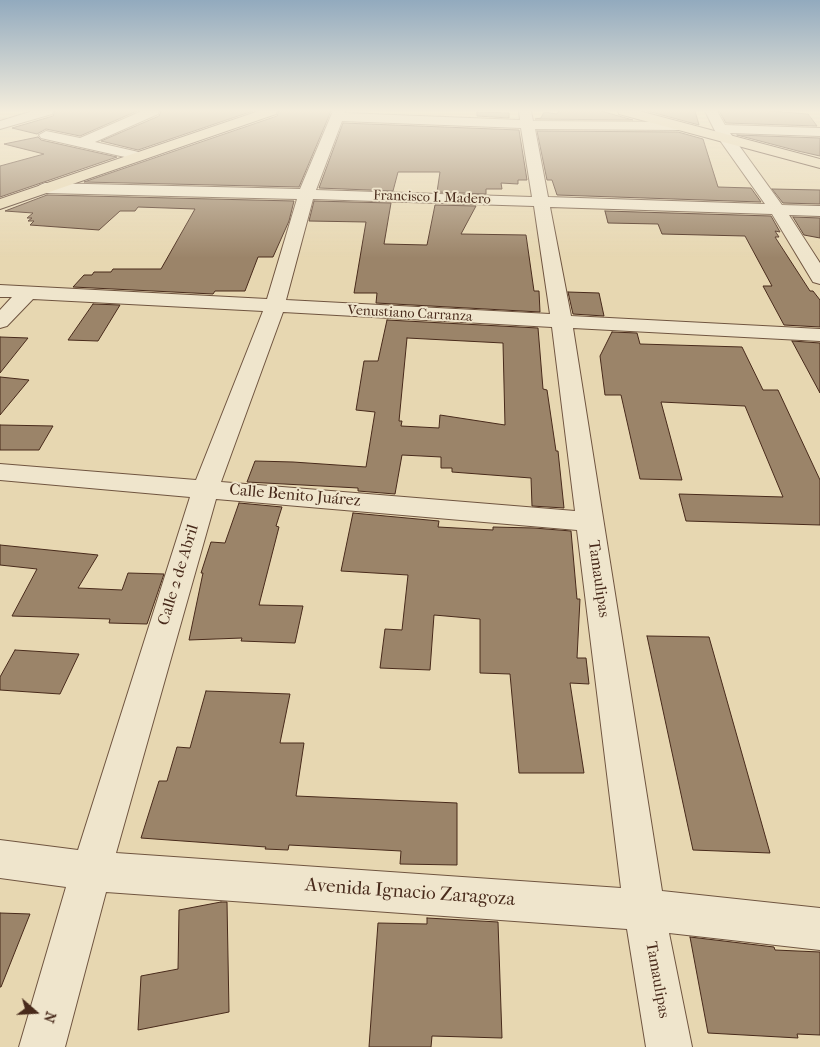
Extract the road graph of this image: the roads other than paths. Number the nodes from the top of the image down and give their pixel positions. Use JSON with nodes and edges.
{"nodes":[{"id":1,"x":127,"y":160,"type":"edge"},
{"id":2,"x":320,"y":160,"type":"edge"},
{"id":3,"x":534,"y":160,"type":"edge"},
{"id":4,"x":742,"y":160,"type":"edge"},
{"id":5,"x":807,"y":160,"type":"edge"},
{"id":6,"x":820,"y":164,"type":"edge"},
{"id":7,"x":45,"y":188,"type":"junction"},
{"id":8,"x":306,"y":194,"type":"junction"},
{"id":9,"x":541,"y":202,"type":"junction"},
{"id":10,"x":0,"y":204,"type":"edge"},
{"id":11,"x":777,"y":209,"type":"junction"},
{"id":12,"x":820,"y":211,"type":"edge"},
{"id":13,"x":820,"y":278,"type":"edge"},
{"id":14,"x":0,"y":292,"type":"edge"},
{"id":15,"x":27,"y":293,"type":"junction"},
{"id":16,"x":275,"y":306,"type":"junction"},
{"id":17,"x":0,"y":322,"type":"edge"},
{"id":18,"x":562,"y":323,"type":"junction"},
{"id":19,"x":820,"y":335,"type":"edge"},
{"id":20,"x":0,"y":472,"type":"edge"},
{"id":21,"x":206,"y":488,"type":"junction"},
{"id":22,"x":590,"y":522,"type":"junction"},
{"id":23,"x":0,"y":859,"type":"edge"},
{"id":24,"x":90,"y":871,"type":"junction"},
{"id":25,"x":644,"y":910,"type":"junction"},
{"id":26,"x":820,"y":929,"type":"edge"},
{"id":27,"x":42,"y":1047,"type":"edge"},
{"id":28,"x":669,"y":1047,"type":"edge"}],
"edges":[{"from":1,"to":7,"type":"main road"},
{"from":2,"to":8,"type":"street","name":"Calle 2 de Abril"},
{"from":3,"to":9,"type":"street","name":"Tamaulipas"},
{"from":4,"to":11,"type":"street"},
{"from":5,"to":6,"type":"main road"},
{"from":7,"to":8,"type":"street","name":"Francisco I. Madero"},
{"from":7,"to":10,"type":"main road"},
{"from":8,"to":9,"type":"street","name":"Francisco I. Madero"},
{"from":8,"to":16,"type":"street","name":"Calle 2 de Abril"},
{"from":9,"to":11,"type":"street","name":"Francisco I. Madero"},
{"from":9,"to":18,"type":"street","name":"Tamaulipas"},
{"from":11,"to":12,"type":"street","name":"Francisco I. Madero"},
{"from":11,"to":13,"type":"street"},
{"from":14,"to":15,"type":"street","name":"Venustiano Carranza"},
{"from":15,"to":16,"type":"street","name":"Venustiano Carranza"},
{"from":15,"to":17,"type":"street"},
{"from":16,"to":18,"type":"street","name":"Venustiano Carranza"},
{"from":16,"to":21,"type":"street","name":"Calle 2 de Abril"},
{"from":18,"to":19,"type":"street","name":"Venustiano Carranza"},
{"from":18,"to":22,"type":"street","name":"Tamaulipas"},
{"from":20,"to":21,"type":"street","name":"Calle Benito Juárez"},
{"from":21,"to":22,"type":"street","name":"Calle Benito Juárez"},
{"from":21,"to":24,"type":"street","name":"Calle 2 de Abril"},
{"from":22,"to":25,"type":"street","name":"Tamaulipas"},
{"from":23,"to":24,"type":"street","name":"Avenida Ignacio Zaragoza"},
{"from":24,"to":25,"type":"street","name":"Avenida Ignacio Zaragoza"},
{"from":24,"to":27,"type":"street","name":"Calle 2 de Abril"},
{"from":25,"to":26,"type":"street","name":"Avenida Ignacio Zaragoza"},
{"from":25,"to":28,"type":"street","name":"Tamaulipas"}]}
